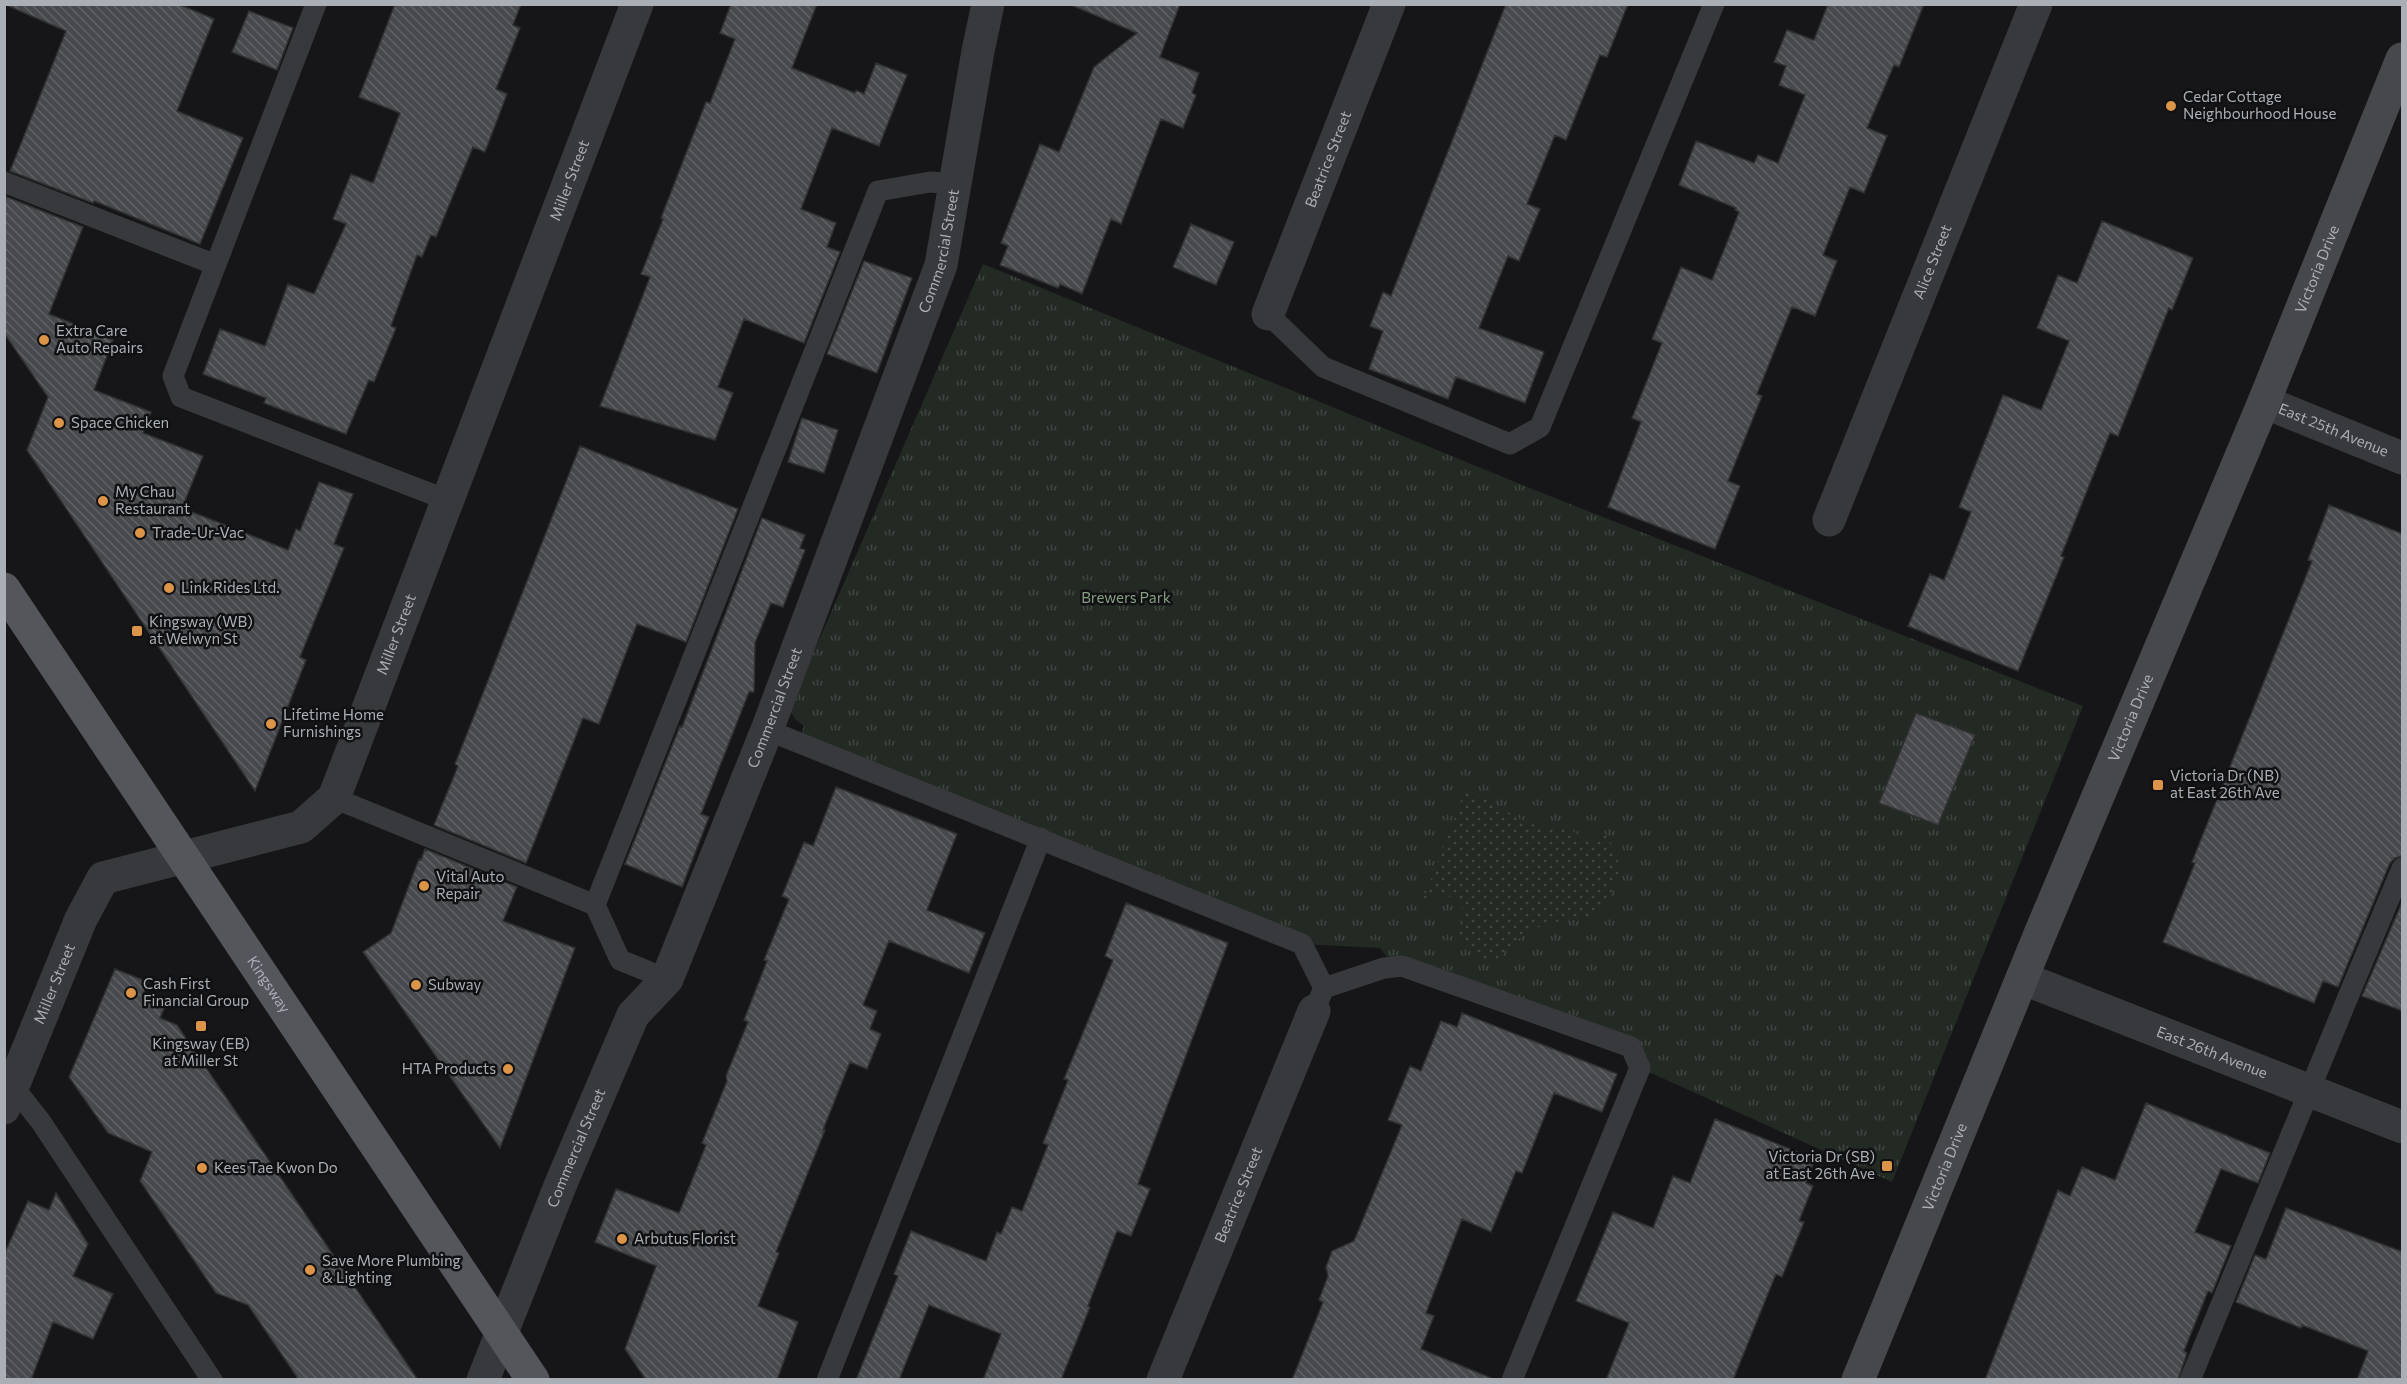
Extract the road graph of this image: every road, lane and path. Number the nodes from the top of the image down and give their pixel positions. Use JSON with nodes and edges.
{"nodes":[{"id":1,"x":316,"y":4,"type":"edge"},
{"id":2,"x":637,"y":4,"type":"edge"},
{"id":3,"x":988,"y":4,"type":"edge"},
{"id":4,"x":1389,"y":4,"type":"edge"},
{"id":5,"x":1714,"y":4,"type":"edge"},
{"id":6,"x":2036,"y":4,"type":"edge"},
{"id":7,"x":2403,"y":59,"type":"edge"},
{"id":8,"x":4,"y":182,"type":"edge"},
{"id":9,"x":956,"y":184,"type":"junction"},
{"id":10,"x":216,"y":265,"type":"junction"},
{"id":11,"x":1268,"y":314,"type":"joint"},
{"id":12,"x":2264,"y":402,"type":"junction"},
{"id":13,"x":2403,"y":458,"type":"edge"},
{"id":14,"x":447,"y":501,"type":"junction"},
{"id":15,"x":1829,"y":520,"type":"dead end"},
{"id":16,"x":4,"y":589,"type":"edge"},
{"id":17,"x":766,"y":730,"type":"junction"},
{"id":18,"x":334,"y":798,"type":"junction"},
{"id":19,"x":1041,"y":838,"type":"junction"},
{"id":20,"x":185,"y":857,"type":"junction"},
{"id":21,"x":2403,"y":868,"type":"edge"},
{"id":22,"x":595,"y":905,"type":"junction"},
{"id":23,"x":2022,"y":978,"type":"junction"},
{"id":24,"x":667,"y":979,"type":"junction"},
{"id":25,"x":1319,"y":1000,"type":"junction"},
{"id":26,"x":7,"y":1090,"type":"edge"},
{"id":27,"x":2308,"y":1090,"type":"junction"},
{"id":28,"x":2403,"y":1127,"type":"edge"},
{"id":29,"x":501,"y":1332,"type":"junction"},
{"id":30,"x":212,"y":1380,"type":"edge"},
{"id":31,"x":483,"y":1380,"type":"edge"},
{"id":32,"x":533,"y":1380,"type":"edge"},
{"id":33,"x":827,"y":1380,"type":"edge"},
{"id":34,"x":1163,"y":1380,"type":"edge"},
{"id":35,"x":1512,"y":1380,"type":"edge"},
{"id":36,"x":1858,"y":1380,"type":"edge"},
{"id":37,"x":2190,"y":1380,"type":"edge"}],
"edges":[{"from":1,"to":10,"type":"lane"},
{"from":2,"to":14,"type":"street","name":"Miller Street"},
{"from":3,"to":9,"type":"street","name":"Commercial Street"},
{"from":4,"to":11,"type":"street","name":"Beatrice Street"},
{"from":5,"to":11,"type":"lane"},
{"from":6,"to":15,"type":"street","name":"Alice Street"},
{"from":7,"to":12,"type":"street","name":"Victoria Drive"},
{"from":8,"to":10,"type":"lane"},
{"from":9,"to":17,"type":"street","name":"Commercial Street"},
{"from":9,"to":22,"type":"lane"},
{"from":10,"to":14,"type":"lane"},
{"from":12,"to":13,"type":"street","name":"East 25th Avenue"},
{"from":12,"to":23,"type":"street","name":"Victoria Drive"},
{"from":14,"to":18,"type":"street","name":"Miller Street"},
{"from":16,"to":20,"type":"main road","name":"Kingsway"},
{"from":17,"to":19,"type":"lane"},
{"from":17,"to":24,"type":"street","name":"Commercial Street"},
{"from":18,"to":20,"type":"street","name":"Miller Street"},
{"from":18,"to":22,"type":"lane"},
{"from":19,"to":25,"type":"lane"},
{"from":19,"to":33,"type":"lane"},
{"from":20,"to":26,"type":"street","name":"Miller Street"},
{"from":20,"to":29,"type":"main road","name":"Kingsway"},
{"from":21,"to":27,"type":"lane"},
{"from":22,"to":24,"type":"lane"},
{"from":23,"to":27,"type":"street","name":"East 26th Avenue"},
{"from":23,"to":36,"type":"street","name":"Victoria Drive"},
{"from":24,"to":29,"type":"street","name":"Commercial Street"},
{"from":25,"to":34,"type":"street","name":"Beatrice Street"},
{"from":25,"to":35,"type":"lane"},
{"from":26,"to":30,"type":"lane"},
{"from":27,"to":28,"type":"street","name":"East 26th Avenue"},
{"from":27,"to":37,"type":"lane"},
{"from":29,"to":31,"type":"street","name":"Commercial Street"},
{"from":29,"to":32,"type":"main road","name":"Kingsway"}]}
